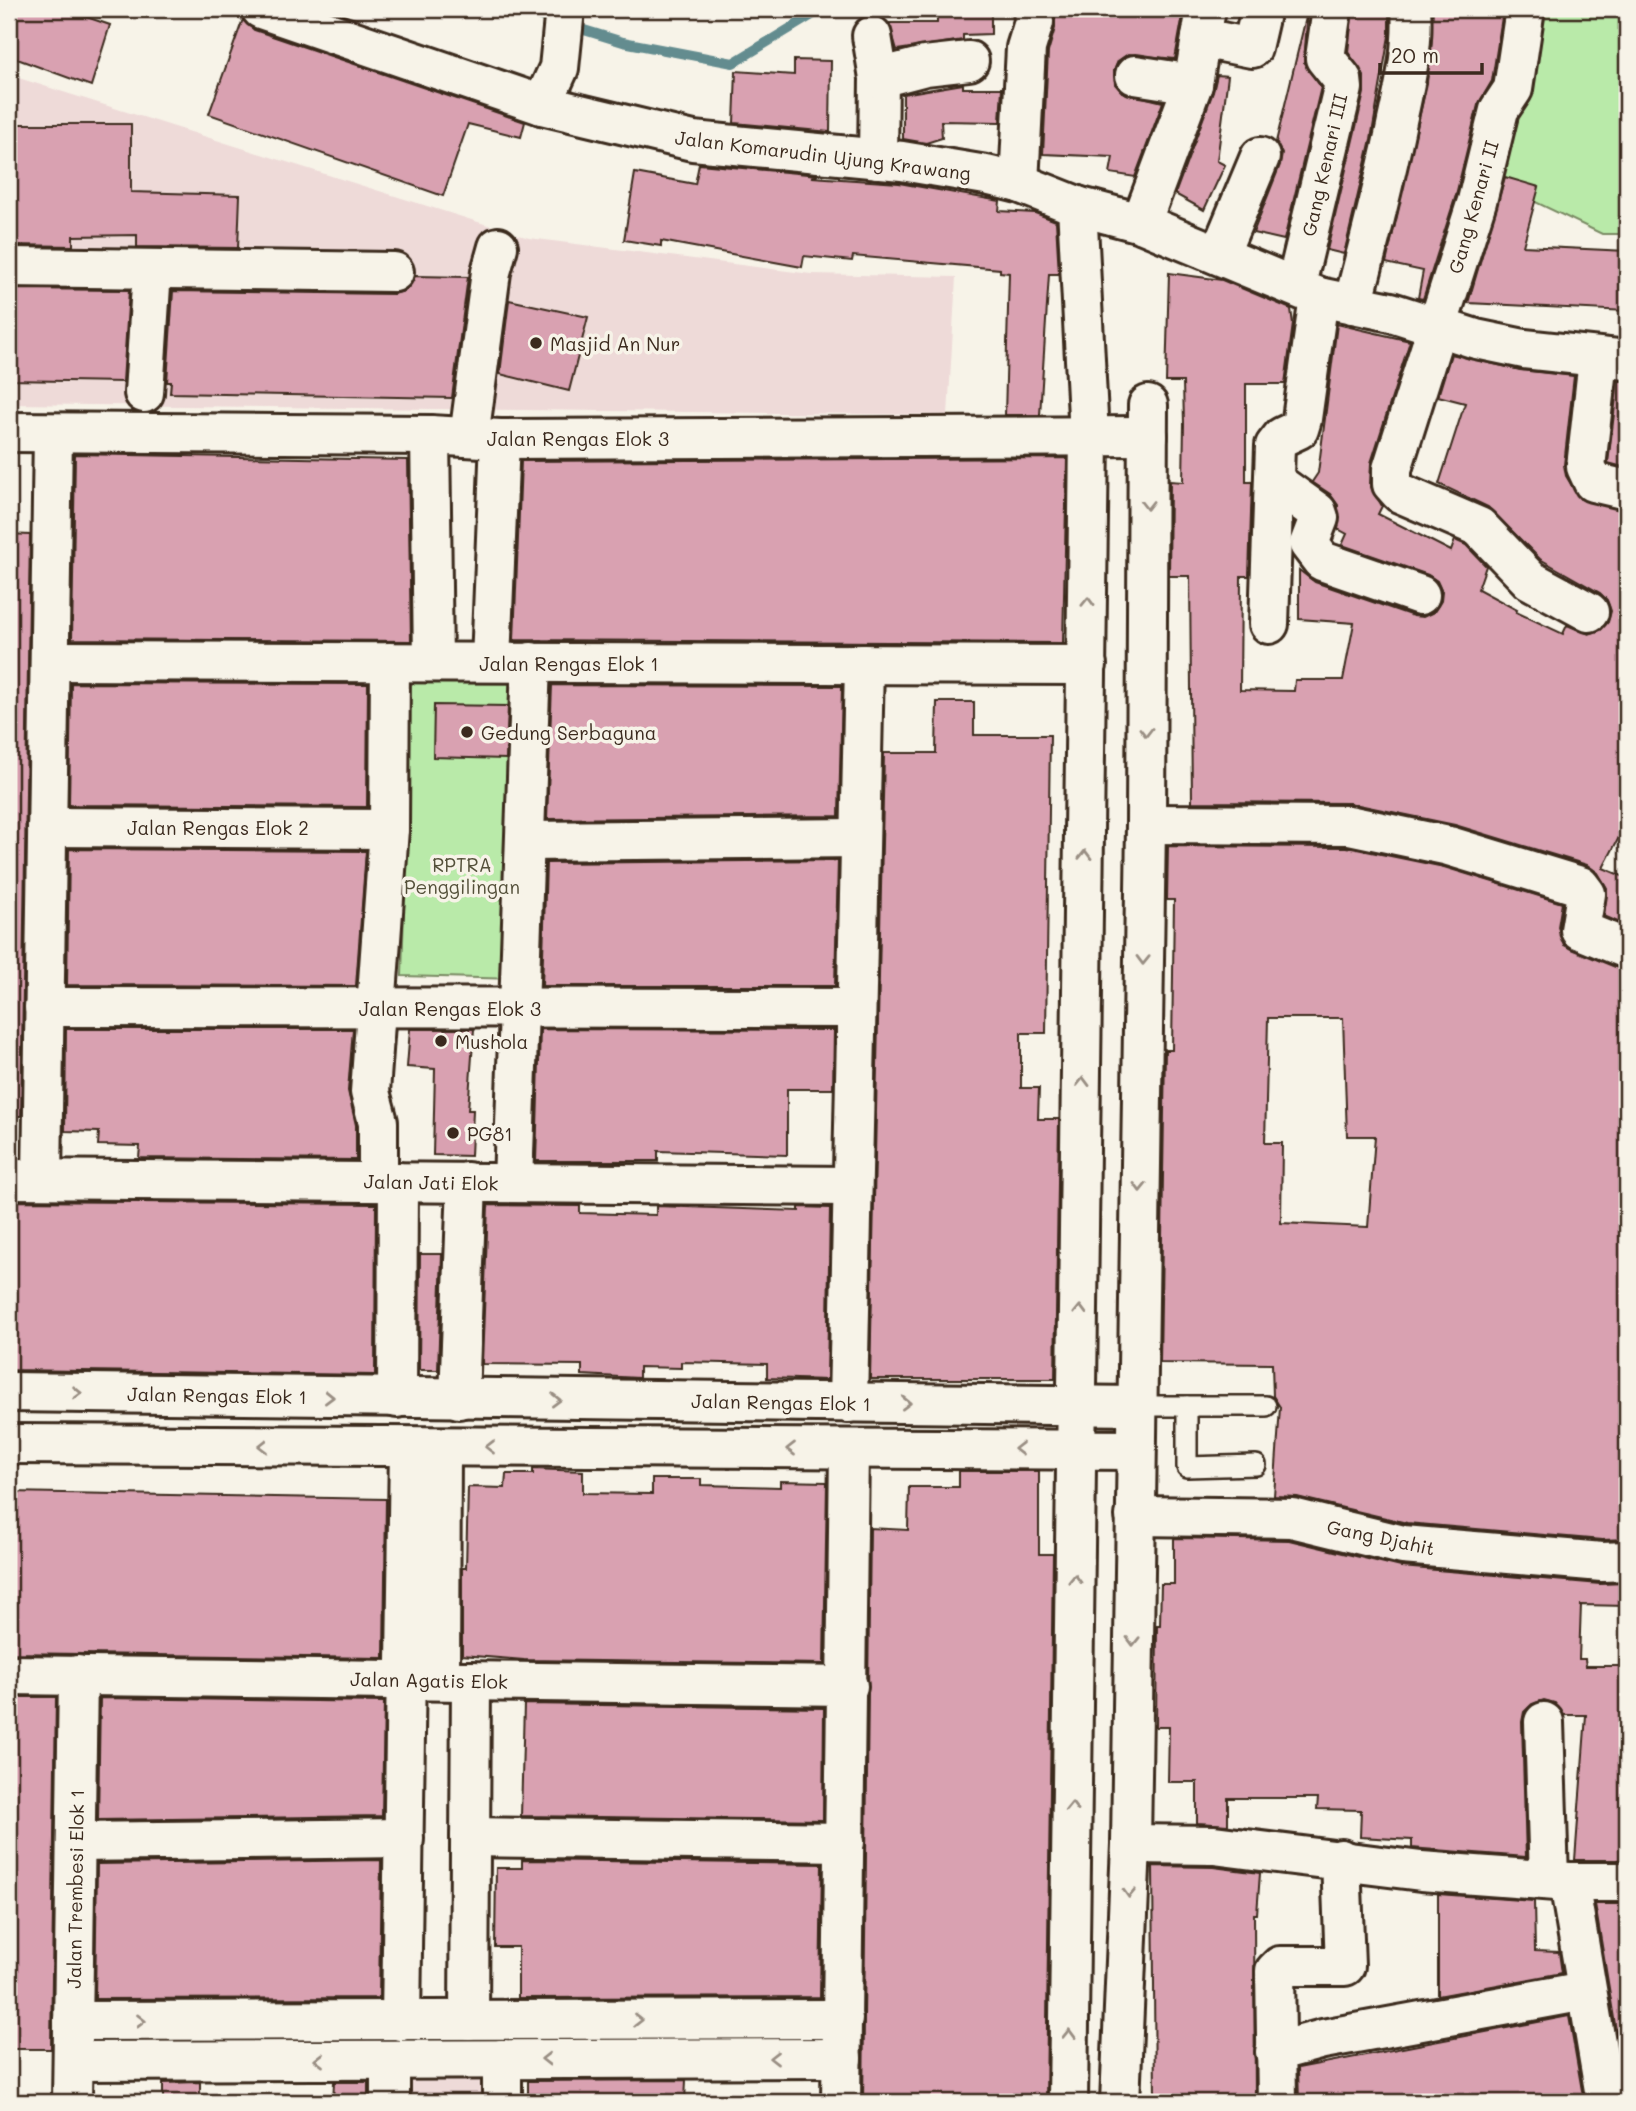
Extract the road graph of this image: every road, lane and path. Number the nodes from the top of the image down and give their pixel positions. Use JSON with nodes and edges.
{"nodes":[{"id":1,"x":261,"y":9,"type":"edge"},
{"id":2,"x":565,"y":9,"type":"edge"},
{"id":3,"x":1033,"y":9,"type":"edge"},
{"id":4,"x":1261,"y":9,"type":"edge"},
{"id":5,"x":1332,"y":9,"type":"edge"},
{"id":6,"x":1411,"y":9,"type":"edge"},
{"id":7,"x":1525,"y":9,"type":"edge"},
{"id":8,"x":1203,"y":23,"type":"edge"},
{"id":9,"x":872,"y":36,"type":"dead end"},
{"id":10,"x":969,"y":61,"type":"dead end"},
{"id":11,"x":1135,"y":75,"type":"dead end"},
{"id":12,"x":879,"y":78,"type":"junction"},
{"id":13,"x":1193,"y":84,"type":"junction"},
{"id":14,"x":542,"y":105,"type":"junction"},
{"id":15,"x":1260,"y":157,"type":"dead end"},
{"id":16,"x":878,"y":159,"type":"junction"},
{"id":17,"x":1020,"y":183,"type":"junction"},
{"id":18,"x":1077,"y":206,"type":"junction"},
{"id":19,"x":1141,"y":223,"type":"junction"},
{"id":20,"x":498,"y":247,"type":"dead end"},
{"id":21,"x":1219,"y":255,"type":"junction"},
{"id":22,"x":9,"y":267,"type":"edge"},
{"id":23,"x":152,"y":270,"type":"junction"},
{"id":24,"x":394,"y":272,"type":"dead end"},
{"id":25,"x":1323,"y":295,"type":"junction"},
{"id":26,"x":1438,"y":327,"type":"junction"},
{"id":27,"x":1613,"y":359,"type":"edge"},
{"id":28,"x":144,"y":393,"type":"dead end"},
{"id":29,"x":9,"y":432,"type":"edge"},
{"id":30,"x":53,"y":433,"type":"junction"},
{"id":31,"x":430,"y":435,"type":"junction"},
{"id":32,"x":1089,"y":436,"type":"junction"},
{"id":33,"x":485,"y":438,"type":"junction"},
{"id":34,"x":1274,"y":481,"type":"junction"},
{"id":35,"x":1627,"y":490,"type":"edge"},
{"id":36,"x":1419,"y":595,"type":"dead end"},
{"id":37,"x":1589,"y":612,"type":"dead end"},
{"id":38,"x":1269,"y":624,"type":"dead end"},
{"id":39,"x":50,"y":661,"type":"junction"},
{"id":40,"x":390,"y":662,"type":"junction"},
{"id":41,"x":433,"y":662,"type":"junction"},
{"id":42,"x":491,"y":662,"type":"junction"},
{"id":43,"x":531,"y":662,"type":"junction"},
{"id":44,"x":864,"y":664,"type":"junction"},
{"id":45,"x":1087,"y":665,"type":"junction"},
{"id":46,"x":1146,"y":824,"type":"junction"},
{"id":47,"x":47,"y":827,"type":"junction"},
{"id":48,"x":389,"y":829,"type":"junction"},
{"id":49,"x":860,"y":838,"type":"junction"},
{"id":50,"x":525,"y":841,"type":"junction"},
{"id":51,"x":1627,"y":949,"type":"edge"},
{"id":52,"x":44,"y":1007,"type":"junction"},
{"id":53,"x":519,"y":1007,"type":"junction"},
{"id":54,"x":856,"y":1007,"type":"junction"},
{"id":55,"x":376,"y":1009,"type":"junction"},
{"id":56,"x":25,"y":1179,"type":"edge"},
{"id":57,"x":382,"y":1181,"type":"junction"},
{"id":58,"x":467,"y":1182,"type":"junction"},
{"id":59,"x":513,"y":1183,"type":"junction"},
{"id":60,"x":852,"y":1186,"type":"junction"},
{"id":61,"x":9,"y":1392,"type":"edge"},
{"id":62,"x":427,"y":1398,"type":"junction"},
{"id":63,"x":848,"y":1403,"type":"junction"},
{"id":64,"x":1078,"y":1405,"type":"junction"},
{"id":65,"x":1137,"y":1406,"type":"junction"},
{"id":66,"x":1186,"y":1406,"type":"junction"},
{"id":67,"x":1266,"y":1406,"type":"dead end"},
{"id":68,"x":9,"y":1444,"type":"edge"},
{"id":69,"x":425,"y":1447,"type":"junction"},
{"id":70,"x":849,"y":1449,"type":"junction"},
{"id":71,"x":1077,"y":1449,"type":"junction"},
{"id":72,"x":1136,"y":1450,"type":"junction"},
{"id":73,"x":1256,"y":1465,"type":"dead end"},
{"id":74,"x":1135,"y":1516,"type":"junction"},
{"id":75,"x":1627,"y":1561,"type":"edge"},
{"id":76,"x":9,"y":1675,"type":"edge"},
{"id":77,"x":78,"y":1675,"type":"junction"},
{"id":78,"x":439,"y":1681,"type":"junction"},
{"id":79,"x":848,"y":1686,"type":"junction"},
{"id":80,"x":1544,"y":1722,"type":"dead end"},
{"id":81,"x":470,"y":1837,"type":"junction"},
{"id":82,"x":404,"y":1838,"type":"junction"},
{"id":83,"x":76,"y":1842,"type":"junction"},
{"id":84,"x":845,"y":1842,"type":"junction"},
{"id":85,"x":1131,"y":1843,"type":"junction"},
{"id":86,"x":1341,"y":1859,"type":"junction"},
{"id":87,"x":1559,"y":1880,"type":"junction"},
{"id":88,"x":1627,"y":1882,"type":"edge"},
{"id":89,"x":1586,"y":1991,"type":"junction"},
{"id":90,"x":469,"y":2020,"type":"junction"},
{"id":91,"x":843,"y":2020,"type":"junction"},
{"id":92,"x":73,"y":2021,"type":"junction"},
{"id":93,"x":401,"y":2021,"type":"junction"},
{"id":94,"x":1612,"y":2032,"type":"edge"},
{"id":95,"x":1275,"y":2052,"type":"junction"},
{"id":96,"x":842,"y":2058,"type":"junction"},
{"id":97,"x":502,"y":2059,"type":"junction"},
{"id":98,"x":390,"y":2060,"type":"junction"},
{"id":99,"x":73,"y":2061,"type":"junction"},
{"id":100,"x":72,"y":2102,"type":"edge"},
{"id":101,"x":390,"y":2102,"type":"edge"},
{"id":102,"x":502,"y":2102,"type":"edge"},
{"id":103,"x":841,"y":2102,"type":"edge"},
{"id":104,"x":1068,"y":2102,"type":"edge"},
{"id":105,"x":1120,"y":2102,"type":"edge"},
{"id":106,"x":1277,"y":2102,"type":"edge"},
{"id":107,"x":1606,"y":2102,"type":"edge"}],
"edges":[{"from":1,"to":14,"type":"street","name":"Jalan Komarudin Ujung Krawang"},
{"from":2,"to":14,"type":"street"},
{"from":3,"to":17,"type":"street"},
{"from":4,"to":8,"type":"street"},
{"from":5,"to":25,"type":"street","name":"Gang Kenari III"},
{"from":6,"to":25,"type":"street"},
{"from":7,"to":26,"type":"street","name":"Gang Kenari II"},
{"from":8,"to":13,"type":"street"},
{"from":9,"to":12,"type":"street"},
{"from":10,"to":12,"type":"street"},
{"from":11,"to":13,"type":"street"},
{"from":12,"to":16,"type":"street"},
{"from":13,"to":19,"type":"street"},
{"from":14,"to":16,"type":"street","name":"Jalan Komarudin Ujung Krawang"},
{"from":15,"to":21,"type":"street"},
{"from":16,"to":17,"type":"street","name":"Jalan Komarudin Ujung Krawang"},
{"from":17,"to":18,"type":"street","name":"Jalan Komarudin Ujung Krawang"},
{"from":18,"to":19,"type":"street","name":"Jalan Komarudin Ujung Krawang"},
{"from":18,"to":32,"type":"street"},
{"from":19,"to":21,"type":"street","name":"Jalan Komarudin Ujung Krawang"},
{"from":20,"to":33,"type":"street"},
{"from":21,"to":25,"type":"street","name":"Jalan Komarudin Ujung Krawang"},
{"from":22,"to":23,"type":"street"},
{"from":23,"to":24,"type":"street"},
{"from":23,"to":28,"type":"street"},
{"from":25,"to":26,"type":"street","name":"Jalan Komarudin Ujung Krawang"},
{"from":25,"to":34,"type":"street"},
{"from":26,"to":27,"type":"street","name":"Jalan Komarudin Ujung Krawang"},
{"from":26,"to":37,"type":"street","name":"Gang Kenari II"},
{"from":27,"to":35,"type":"street"},
{"from":29,"to":30,"type":"street","name":"Jalan Rengas Elok 3"},
{"from":30,"to":31,"type":"street","name":"Jalan Rengas Elok 3"},
{"from":30,"to":39,"type":"street"},
{"from":31,"to":33,"type":"street","name":"Jalan Rengas Elok 3"},
{"from":31,"to":41,"type":"street"},
{"from":32,"to":33,"type":"street","name":"Jalan Rengas Elok 3"},
{"from":45,"to":32,"type":"street","one_way":true},
{"from":32,"to":46,"type":"street","name":"Jalan Rengas Elok 3","one_way":true},
{"from":33,"to":42,"type":"street"},
{"from":34,"to":36,"type":"street"},
{"from":34,"to":38,"type":"street"},
{"from":39,"to":40,"type":"street","name":"Jalan Rengas Elok 1"},
{"from":39,"to":47,"type":"street"},
{"from":40,"to":41,"type":"street","name":"Jalan Rengas Elok 1"},
{"from":40,"to":48,"type":"street"},
{"from":41,"to":42,"type":"street","name":"Jalan Rengas Elok 1"},
{"from":42,"to":43,"type":"street","name":"Jalan Rengas Elok 1"},
{"from":43,"to":44,"type":"street","name":"Jalan Rengas Elok 1"},
{"from":43,"to":50,"type":"street"},
{"from":44,"to":45,"type":"street","name":"Jalan Rengas Elok 1"},
{"from":44,"to":49,"type":"street"},
{"from":64,"to":45,"type":"street","one_way":true},
{"from":46,"to":51,"type":"street"},
{"from":46,"to":65,"type":"street","one_way":true},
{"from":47,"to":48,"type":"street","name":"Jalan Rengas Elok 2"},
{"from":47,"to":52,"type":"street"},
{"from":48,"to":55,"type":"street"},
{"from":49,"to":50,"type":"street"},
{"from":49,"to":54,"type":"street"},
{"from":50,"to":53,"type":"street"},
{"from":52,"to":55,"type":"street","name":"Jalan Rengas Elok 3"},
{"from":52,"to":56,"type":"street"},
{"from":53,"to":54,"type":"street","name":"Jalan Rengas Elok 3"},
{"from":53,"to":55,"type":"street","name":"Jalan Rengas Elok 3"},
{"from":53,"to":59,"type":"street"},
{"from":54,"to":60,"type":"street"},
{"from":55,"to":57,"type":"street"},
{"from":56,"to":57,"type":"street","name":"Jalan Jati Elok"},
{"from":57,"to":58,"type":"street","name":"Jalan Jati Elok"},
{"from":57,"to":62,"type":"street"},
{"from":58,"to":59,"type":"street","name":"Jalan Jati Elok"},
{"from":58,"to":62,"type":"street"},
{"from":59,"to":60,"type":"street","name":"Jalan Jati Elok"},
{"from":60,"to":63,"type":"street"},
{"from":61,"to":62,"type":"street","name":"Jalan Rengas Elok 1","one_way":true},
{"from":62,"to":63,"type":"street","name":"Jalan Rengas Elok 1","one_way":true},
{"from":62,"to":69,"type":"street"},
{"from":63,"to":64,"type":"street","name":"Jalan Rengas Elok 1","one_way":true},
{"from":64,"to":65,"type":"street","name":"Jalan Rengas Elok 1"},
{"from":64,"to":71,"type":"street"},
{"from":65,"to":66,"type":"lane"},
{"from":65,"to":72,"type":"street"},
{"from":66,"to":67,"type":"lane"},
{"from":66,"to":73,"type":"lane"},
{"from":69,"to":68,"type":"street","one_way":true},
{"from":70,"to":69,"type":"street","one_way":true},
{"from":69,"to":78,"type":"street"},
{"from":71,"to":70,"type":"street","one_way":true},
{"from":70,"to":79,"type":"street"},
{"from":71,"to":72,"type":"street"},
{"from":104,"to":71,"type":"street","one_way":true},
{"from":72,"to":74,"type":"street"},
{"from":74,"to":75,"type":"street","name":"Gang Djahit"},
{"from":74,"to":85,"type":"street","one_way":true},
{"from":76,"to":77,"type":"street","name":"Jalan Agatis Elok"},
{"from":77,"to":78,"type":"street","name":"Jalan Agatis Elok"},
{"from":77,"to":83,"type":"street","name":"Jalan Trembesi Elok 1"},
{"from":78,"to":79,"type":"street","name":"Jalan Agatis Elok"},
{"from":78,"to":81,"type":"street"},
{"from":78,"to":82,"type":"street"},
{"from":79,"to":84,"type":"street"},
{"from":80,"to":87,"type":"street"},
{"from":81,"to":84,"type":"street"},
{"from":81,"to":90,"type":"street"},
{"from":82,"to":83,"type":"street"},
{"from":82,"to":93,"type":"street"},
{"from":83,"to":92,"type":"street","name":"Jalan Trembesi Elok 1"},
{"from":84,"to":91,"type":"street"},
{"from":85,"to":86,"type":"street"},
{"from":85,"to":105,"type":"street","one_way":true},
{"from":86,"to":87,"type":"street"},
{"from":86,"to":95,"type":"street"},
{"from":87,"to":88,"type":"street"},
{"from":87,"to":89,"type":"street"},
{"from":89,"to":94,"type":"street"},
{"from":89,"to":95,"type":"street"},
{"from":90,"to":91,"type":"street","one_way":true},
{"from":90,"to":93,"type":"street"},
{"from":91,"to":96,"type":"street"},
{"from":92,"to":93,"type":"street","one_way":true},
{"from":92,"to":99,"type":"street","name":"Jalan Trembesi Elok 1"},
{"from":94,"to":107,"type":"street"},
{"from":95,"to":106,"type":"street"},
{"from":96,"to":97,"type":"street","one_way":true},
{"from":96,"to":103,"type":"street"},
{"from":97,"to":98,"type":"street"},
{"from":97,"to":102,"type":"street"},
{"from":98,"to":99,"type":"street","one_way":true},
{"from":98,"to":101,"type":"street"},
{"from":99,"to":100,"type":"street","name":"Jalan Trembesi Elok 1"}]}
